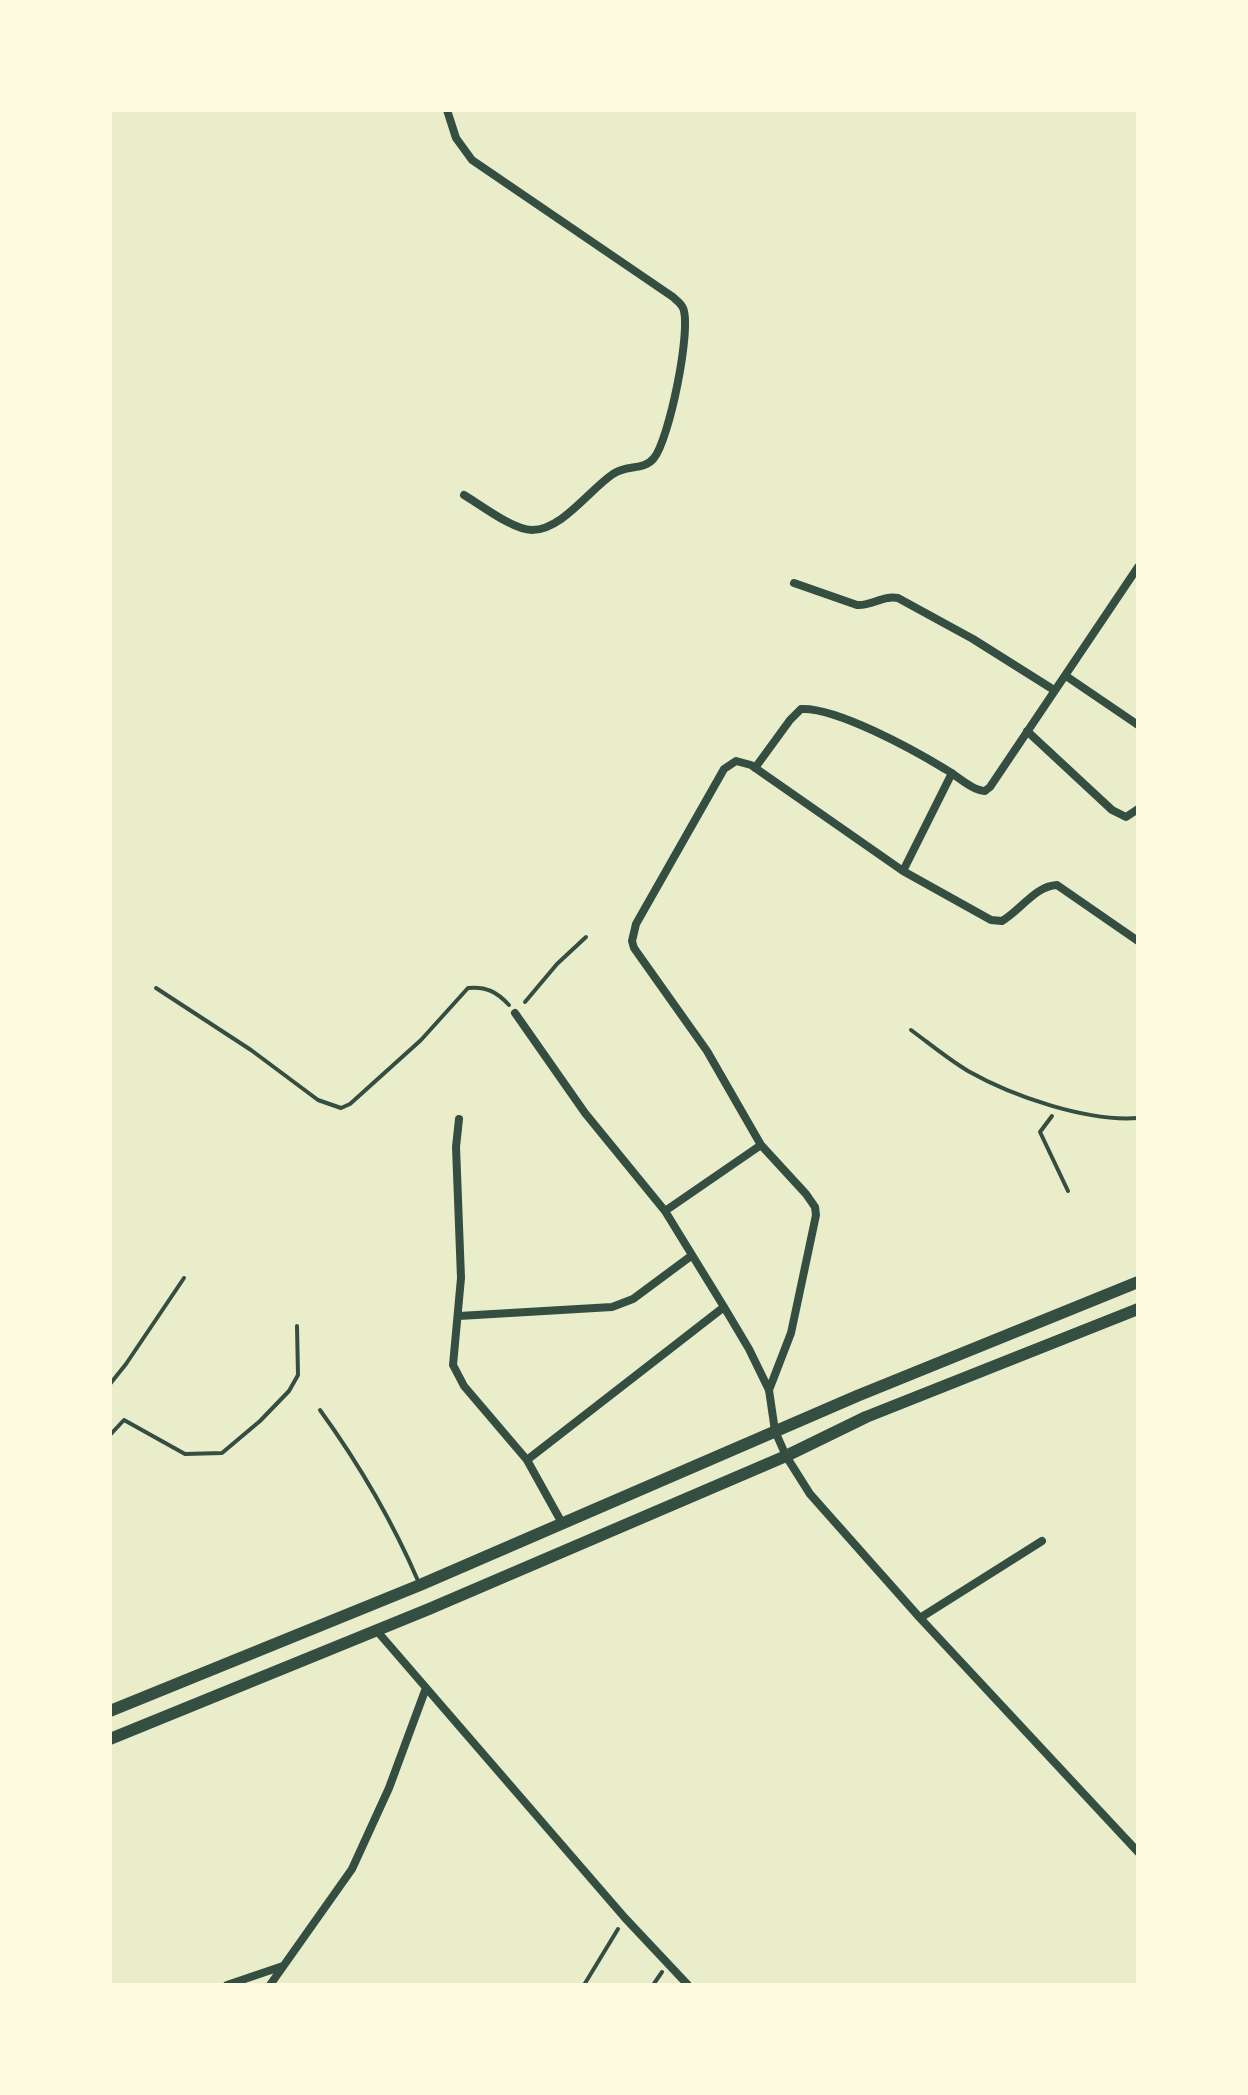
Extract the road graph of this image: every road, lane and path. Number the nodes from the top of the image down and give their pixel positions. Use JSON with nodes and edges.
{"nodes":[{"id":1,"x":448,"y":110,"type":"edge"},
{"id":2,"x":464,"y":496,"type":"dead end"},
{"id":3,"x":1138,"y":567,"type":"edge"},
{"id":4,"x":794,"y":583,"type":"dead end"},
{"id":5,"x":1066,"y":676,"type":"junction"},
{"id":6,"x":1054,"y":690,"type":"junction"},
{"id":7,"x":1138,"y":725,"type":"edge"},
{"id":8,"x":1026,"y":731,"type":"junction"},
{"id":9,"x":755,"y":768,"type":"junction"},
{"id":10,"x":952,"y":774,"type":"junction"},
{"id":11,"x":1138,"y":809,"type":"edge"},
{"id":12,"x":903,"y":870,"type":"junction"},
{"id":13,"x":586,"y":937,"type":"dead end"},
{"id":14,"x":1138,"y":941,"type":"edge"},
{"id":15,"x":156,"y":988,"type":"dead end"},
{"id":16,"x":515,"y":1013,"type":"junction"},
{"id":17,"x":911,"y":1030,"type":"dead end"},
{"id":18,"x":1060,"y":1106,"type":"junction"},
{"id":19,"x":459,"y":1118,"type":"dead end"},
{"id":20,"x":1138,"y":1118,"type":"edge"},
{"id":21,"x":761,"y":1145,"type":"junction"},
{"id":22,"x":1068,"y":1192,"type":"dead end"},
{"id":23,"x":665,"y":1212,"type":"junction"},
{"id":24,"x":691,"y":1256,"type":"junction"},
{"id":25,"x":184,"y":1278,"type":"dead end"},
{"id":26,"x":1138,"y":1282,"type":"edge"},
{"id":27,"x":724,"y":1307,"type":"junction"},
{"id":28,"x":1138,"y":1309,"type":"edge"},
{"id":29,"x":459,"y":1316,"type":"junction"},
{"id":30,"x":297,"y":1326,"type":"dead end"},
{"id":31,"x":110,"y":1384,"type":"edge"},
{"id":32,"x":769,"y":1390,"type":"junction"},
{"id":33,"x":320,"y":1410,"type":"dead end"},
{"id":34,"x":775,"y":1431,"type":"junction"},
{"id":35,"x":110,"y":1435,"type":"edge"},
{"id":36,"x":786,"y":1456,"type":"junction"},
{"id":37,"x":527,"y":1460,"type":"junction"},
{"id":38,"x":562,"y":1524,"type":"junction"},
{"id":39,"x":1042,"y":1541,"type":"dead end"},
{"id":40,"x":420,"y":1585,"type":"junction"},
{"id":41,"x":429,"y":1609,"type":"junction"},
{"id":42,"x":920,"y":1618,"type":"junction"},
{"id":43,"x":377,"y":1630,"type":"junction"},
{"id":44,"x":426,"y":1688,"type":"junction"},
{"id":45,"x":110,"y":1711,"type":"edge"},
{"id":46,"x":110,"y":1739,"type":"edge"},
{"id":47,"x":1138,"y":1852,"type":"edge"},
{"id":48,"x":624,"y":1918,"type":"junction"},
{"id":49,"x":283,"y":1966,"type":"junction"},
{"id":50,"x":227,"y":1985,"type":"edge"},
{"id":51,"x":270,"y":1985,"type":"edge"},
{"id":52,"x":584,"y":1985,"type":"edge"},
{"id":53,"x":688,"y":1985,"type":"edge"}],
"edges":[{"from":1,"to":2,"type":"street"},
{"from":3,"to":5,"type":"street"},
{"from":4,"to":6,"type":"street"},
{"from":5,"to":6,"type":"street"},
{"from":5,"to":7,"type":"street"},
{"from":6,"to":8,"type":"street"},
{"from":8,"to":10,"type":"street"},
{"from":8,"to":11,"type":"street"},
{"from":9,"to":10,"type":"street"},
{"from":9,"to":12,"type":"street"},
{"from":9,"to":21,"type":"street"},
{"from":10,"to":12,"type":"street"},
{"from":12,"to":14,"type":"street"},
{"from":13,"to":16,"type":"path"},
{"from":15,"to":16,"type":"path"},
{"from":16,"to":23,"type":"street"},
{"from":17,"to":18,"type":"lane"},
{"from":18,"to":20,"type":"lane"},
{"from":18,"to":22,"type":"path"},
{"from":19,"to":29,"type":"street"},
{"from":21,"to":23,"type":"street"},
{"from":21,"to":32,"type":"street"},
{"from":23,"to":24,"type":"street"},
{"from":24,"to":27,"type":"street"},
{"from":24,"to":29,"type":"street"},
{"from":25,"to":31,"type":"path"},
{"from":26,"to":34,"type":"highway"},
{"from":27,"to":32,"type":"street"},
{"from":27,"to":37,"type":"street"},
{"from":28,"to":36,"type":"highway"},
{"from":29,"to":37,"type":"street"},
{"from":30,"to":35,"type":"path"},
{"from":32,"to":34,"type":"street"},
{"from":33,"to":40,"type":"lane"},
{"from":34,"to":36,"type":"street"},
{"from":34,"to":38,"type":"highway"},
{"from":36,"to":41,"type":"highway"},
{"from":36,"to":42,"type":"street"},
{"from":37,"to":38,"type":"street"},
{"from":38,"to":40,"type":"highway"},
{"from":39,"to":42,"type":"street"},
{"from":40,"to":41,"type":"highway"},
{"from":40,"to":45,"type":"highway"},
{"from":41,"to":43,"type":"highway"},
{"from":42,"to":47,"type":"street"},
{"from":43,"to":44,"type":"street"},
{"from":43,"to":46,"type":"highway"},
{"from":44,"to":48,"type":"street"},
{"from":44,"to":49,"type":"street"},
{"from":48,"to":52,"type":"path"},
{"from":48,"to":53,"type":"street"},
{"from":49,"to":50,"type":"street"},
{"from":49,"to":51,"type":"street"}]}
